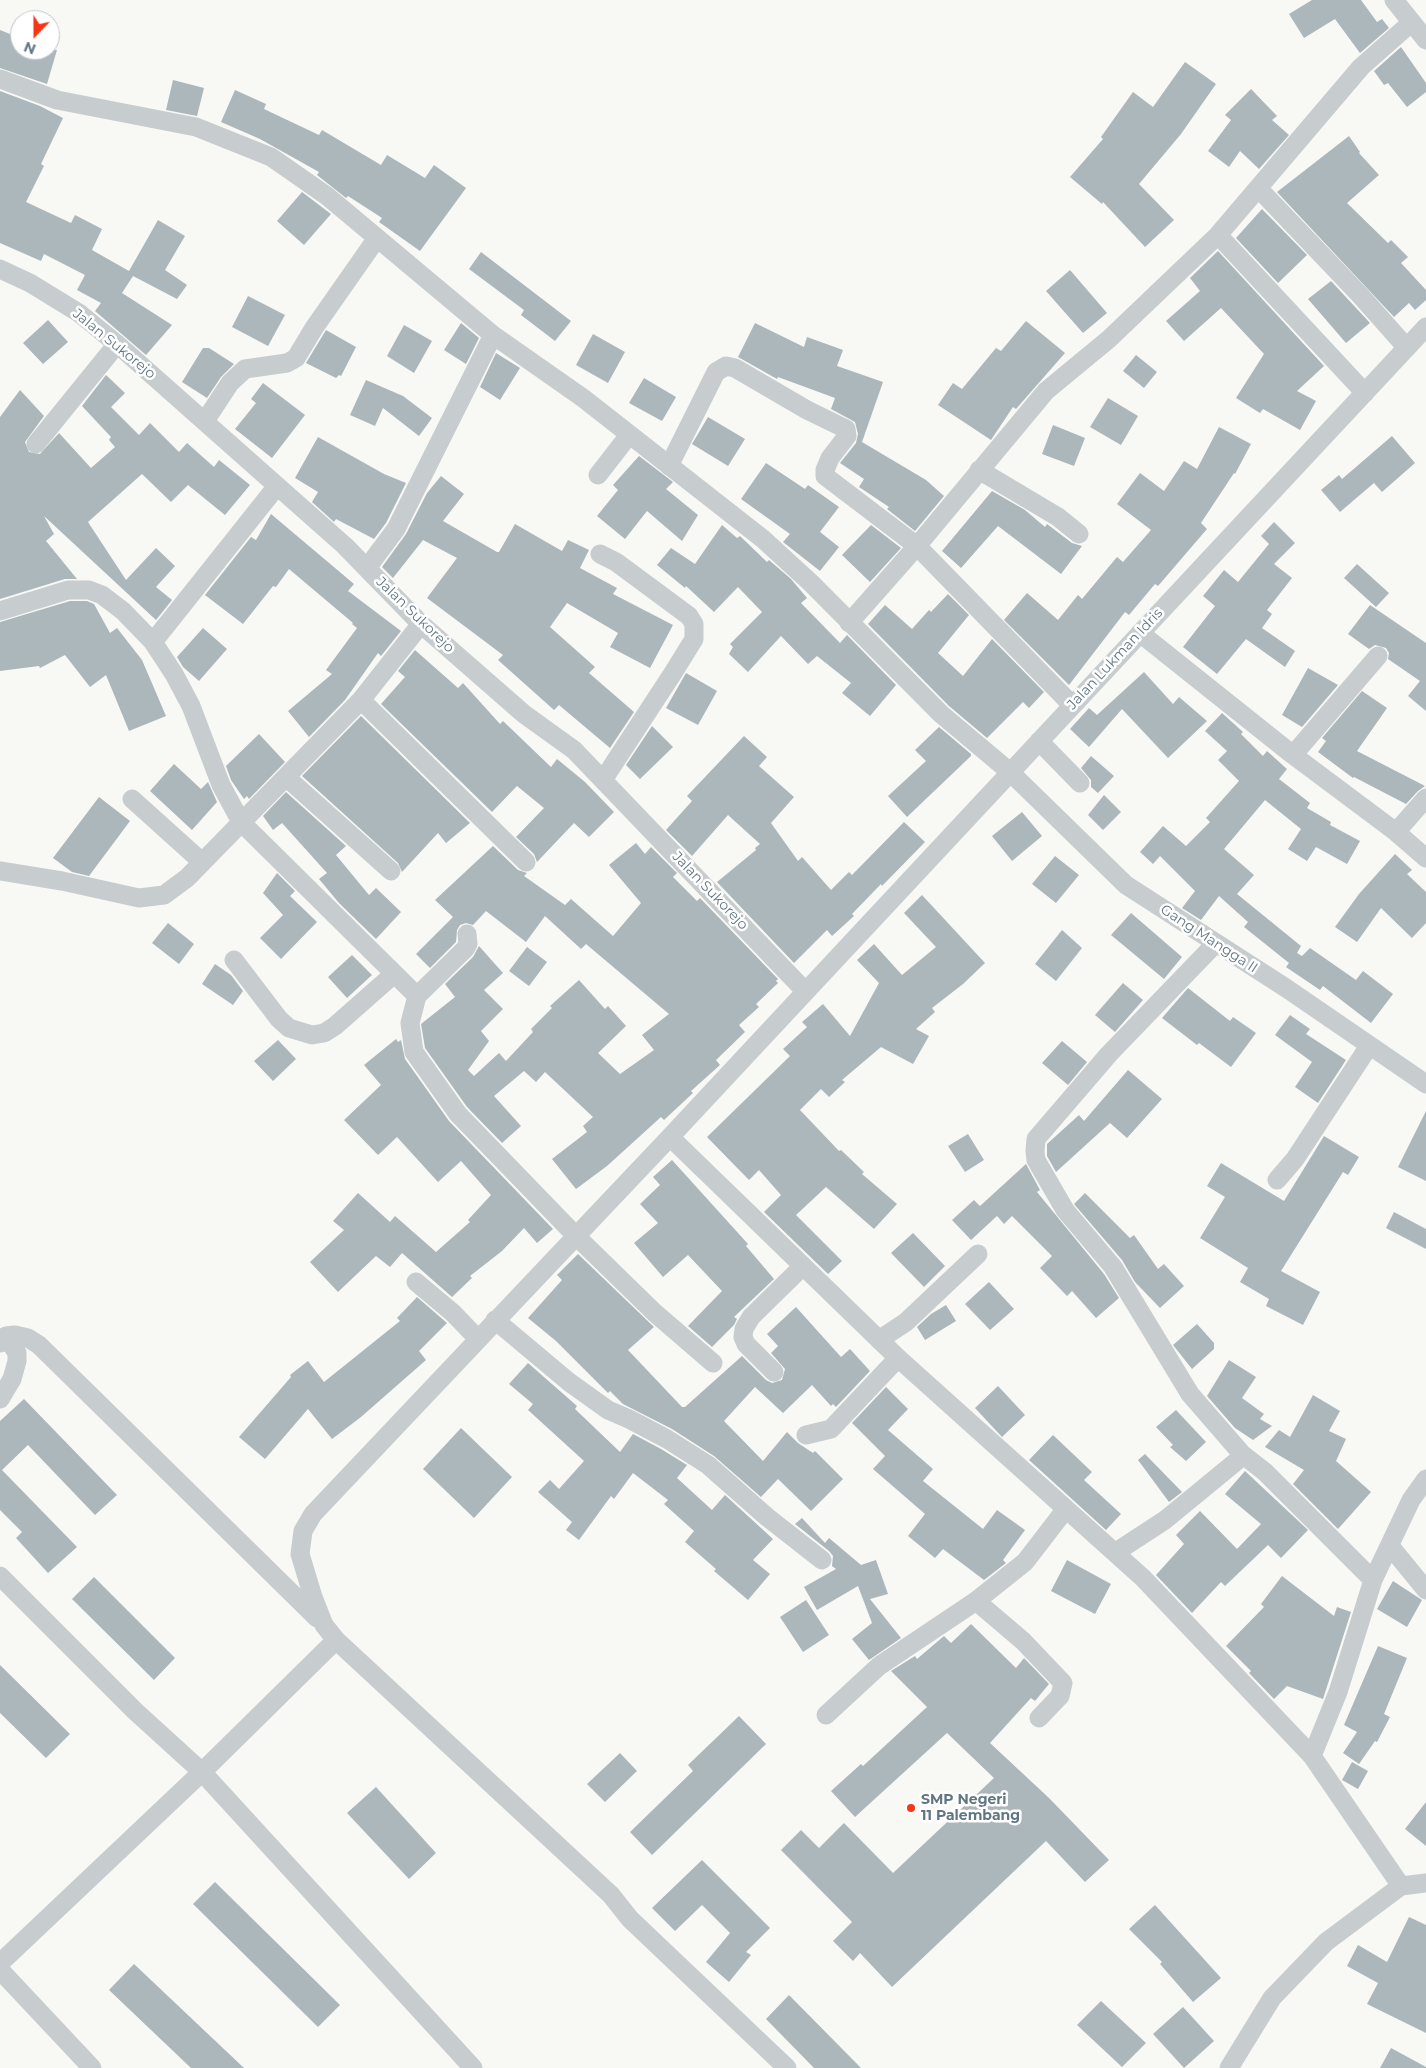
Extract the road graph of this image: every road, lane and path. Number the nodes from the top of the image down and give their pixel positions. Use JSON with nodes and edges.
{"nodes":[{"id":1,"x":1394,"y":0,"type":"edge"},
{"id":2,"x":1412,"y":22,"type":"junction"},
{"id":3,"x":1426,"y":40,"type":"edge"},
{"id":4,"x":0,"y":79,"type":"edge"},
{"id":5,"x":1259,"y":189,"type":"junction"},
{"id":6,"x":1218,"y":235,"type":"junction"},
{"id":7,"x":377,"y":238,"type":"junction"},
{"id":8,"x":0,"y":269,"type":"edge"},
{"id":9,"x":1426,"y":327,"type":"edge"},
{"id":10,"x":493,"y":335,"type":"junction"},
{"id":11,"x":117,"y":344,"type":"junction"},
{"id":12,"x":1407,"y":348,"type":"junction"},
{"id":13,"x":1365,"y":393,"type":"junction"},
{"id":14,"x":205,"y":421,"type":"junction"},
{"id":15,"x":629,"y":435,"type":"junction"},
{"id":16,"x":36,"y":444,"type":"dead end"},
{"id":17,"x":669,"y":466,"type":"junction"},
{"id":18,"x":979,"y":470,"type":"junction"},
{"id":19,"x":598,"y":475,"type":"dead end"},
{"id":20,"x":278,"y":486,"type":"junction"},
{"id":21,"x":1078,"y":534,"type":"dead end"},
{"id":22,"x":917,"y":546,"type":"junction"},
{"id":23,"x":600,"y":554,"type":"dead end"},
{"id":24,"x":366,"y":568,"type":"junction"},
{"id":25,"x":0,"y":611,"type":"edge"},
{"id":26,"x":849,"y":623,"type":"junction"},
{"id":27,"x":421,"y":624,"type":"junction"},
{"id":28,"x":1140,"y":633,"type":"junction"},
{"id":29,"x":153,"y":642,"type":"junction"},
{"id":30,"x":1378,"y":656,"type":"dead end"},
{"id":31,"x":361,"y":700,"type":"junction"},
{"id":32,"x":1072,"y":705,"type":"junction"},
{"id":33,"x":1039,"y":741,"type":"junction"},
{"id":34,"x":1293,"y":754,"type":"junction"},
{"id":35,"x":1010,"y":772,"type":"junction"},
{"id":36,"x":286,"y":776,"type":"junction"},
{"id":37,"x":603,"y":780,"type":"junction"},
{"id":38,"x":1080,"y":783,"type":"dead end"},
{"id":39,"x":132,"y":798,"type":"dead end"},
{"id":40,"x":1426,"y":798,"type":"edge"},
{"id":41,"x":241,"y":822,"type":"junction"},
{"id":42,"x":1396,"y":832,"type":"junction"},
{"id":43,"x":1426,"y":858,"type":"edge"},
{"id":44,"x":202,"y":862,"type":"junction"},
{"id":45,"x":526,"y":862,"type":"dead end"},
{"id":46,"x":390,"y":871,"type":"dead end"},
{"id":47,"x":0,"y":872,"type":"edge"},
{"id":48,"x":467,"y":934,"type":"dead end"},
{"id":49,"x":1216,"y":943,"type":"junction"},
{"id":50,"x":234,"y":960,"type":"dead end"},
{"id":51,"x":394,"y":974,"type":"junction"},
{"id":52,"x":805,"y":991,"type":"junction"},
{"id":53,"x":417,"y":996,"type":"junction"},
{"id":54,"x":1370,"y":1046,"type":"junction"},
{"id":55,"x":1426,"y":1084,"type":"edge"},
{"id":56,"x":670,"y":1137,"type":"junction"},
{"id":57,"x":1277,"y":1180,"type":"dead end"},
{"id":58,"x":576,"y":1236,"type":"junction"},
{"id":59,"x":978,"y":1254,"type":"dead end"},
{"id":60,"x":803,"y":1266,"type":"junction"},
{"id":61,"x":416,"y":1282,"type":"dead end"},
{"id":62,"x":495,"y":1320,"type":"junction"},
{"id":63,"x":477,"y":1338,"type":"junction"},
{"id":64,"x":3,"y":1340,"type":"edge"},
{"id":65,"x":879,"y":1340,"type":"junction"},
{"id":66,"x":898,"y":1358,"type":"junction"},
{"id":67,"x":713,"y":1363,"type":"dead end"},
{"id":68,"x":774,"y":1372,"type":"dead end"},
{"id":69,"x":0,"y":1399,"type":"edge"},
{"id":70,"x":806,"y":1435,"type":"dead end"},
{"id":71,"x":1242,"y":1454,"type":"junction"},
{"id":72,"x":1426,"y":1479,"type":"edge"},
{"id":73,"x":1065,"y":1510,"type":"junction"},
{"id":74,"x":1390,"y":1546,"type":"junction"},
{"id":75,"x":1116,"y":1552,"type":"junction"},
{"id":76,"x":822,"y":1560,"type":"dead end"},
{"id":77,"x":0,"y":1576,"type":"edge"},
{"id":78,"x":1373,"y":1580,"type":"junction"},
{"id":79,"x":1426,"y":1590,"type":"edge"},
{"id":80,"x":976,"y":1601,"type":"junction"},
{"id":81,"x":330,"y":1632,"type":"junction"},
{"id":82,"x":826,"y":1716,"type":"dead end"},
{"id":83,"x":1040,"y":1718,"type":"dead end"},
{"id":84,"x":1312,"y":1756,"type":"junction"},
{"id":85,"x":202,"y":1772,"type":"junction"},
{"id":86,"x":1426,"y":1884,"type":"edge"},
{"id":87,"x":1401,"y":1886,"type":"junction"},
{"id":88,"x":0,"y":1963,"type":"edge"},
{"id":89,"x":0,"y":1970,"type":"edge"},
{"id":90,"x":92,"y":2068,"type":"edge"},
{"id":91,"x":473,"y":2068,"type":"edge"},
{"id":92,"x":787,"y":2068,"type":"edge"},
{"id":93,"x":1228,"y":2068,"type":"edge"}],
"edges":[{"from":1,"to":2,"type":"street"},
{"from":2,"to":3,"type":"street"},
{"from":2,"to":5,"type":"street"},
{"from":4,"to":7,"type":"street","name":"Gang Mangga II"},
{"from":5,"to":6,"type":"street"},
{"from":5,"to":12,"type":"street"},
{"from":6,"to":13,"type":"street"},
{"from":6,"to":18,"type":"street"},
{"from":7,"to":10,"type":"street","name":"Gang Mangga II"},
{"from":7,"to":14,"type":"street"},
{"from":8,"to":11,"type":"street","name":"Jalan Sukorejo"},
{"from":9,"to":12,"type":"street","name":"Jalan Lukman Idris"},
{"from":10,"to":15,"type":"street","name":"Gang Mangga II"},
{"from":10,"to":24,"type":"street"},
{"from":11,"to":14,"type":"street","name":"Jalan Sukorejo"},
{"from":11,"to":16,"type":"street"},
{"from":12,"to":13,"type":"street","name":"Jalan Lukman Idris"},
{"from":13,"to":28,"type":"street","name":"Jalan Lukman Idris"},
{"from":14,"to":20,"type":"street","name":"Jalan Sukorejo"},
{"from":15,"to":17,"type":"street","name":"Gang Mangga II"},
{"from":15,"to":19,"type":"street"},
{"from":17,"to":22,"type":"street"},
{"from":17,"to":26,"type":"street","name":"Gang Mangga II"},
{"from":18,"to":21,"type":"street"},
{"from":18,"to":22,"type":"street"},
{"from":20,"to":24,"type":"street","name":"Jalan Sukorejo"},
{"from":20,"to":29,"type":"street"},
{"from":22,"to":26,"type":"street"},
{"from":22,"to":32,"type":"street"},
{"from":23,"to":37,"type":"street"},
{"from":24,"to":27,"type":"street","name":"Jalan Sukorejo"},
{"from":25,"to":29,"type":"street"},
{"from":26,"to":35,"type":"street","name":"Gang Mangga II"},
{"from":27,"to":31,"type":"street"},
{"from":27,"to":37,"type":"street","name":"Jalan Sukorejo"},
{"from":28,"to":32,"type":"street","name":"Jalan Lukman Idris"},
{"from":28,"to":34,"type":"street"},
{"from":29,"to":41,"type":"street"},
{"from":30,"to":34,"type":"street"},
{"from":31,"to":36,"type":"street"},
{"from":31,"to":45,"type":"street"},
{"from":32,"to":33,"type":"street","name":"Jalan Lukman Idris"},
{"from":33,"to":35,"type":"street","name":"Jalan Lukman Idris"},
{"from":33,"to":38,"type":"street"},
{"from":34,"to":42,"type":"street"},
{"from":35,"to":49,"type":"street","name":"Gang Mangga II"},
{"from":35,"to":52,"type":"street","name":"Jalan Lukman Idris"},
{"from":36,"to":41,"type":"street"},
{"from":36,"to":46,"type":"street"},
{"from":37,"to":52,"type":"street","name":"Jalan Sukorejo"},
{"from":39,"to":44,"type":"street"},
{"from":40,"to":42,"type":"street"},
{"from":41,"to":44,"type":"street"},
{"from":41,"to":51,"type":"street"},
{"from":42,"to":43,"type":"street"},
{"from":44,"to":47,"type":"street"},
{"from":48,"to":53,"type":"street"},
{"from":49,"to":54,"type":"street","name":"Gang Mangga II"},
{"from":49,"to":71,"type":"street"},
{"from":50,"to":51,"type":"street"},
{"from":51,"to":53,"type":"street"},
{"from":52,"to":56,"type":"street","name":"Jalan Lukman Idris"},
{"from":53,"to":58,"type":"street"},
{"from":54,"to":55,"type":"street","name":"Gang Mangga II"},
{"from":54,"to":57,"type":"street"},
{"from":56,"to":58,"type":"street","name":"Jalan Lukman Idris"},
{"from":56,"to":60,"type":"street"},
{"from":58,"to":62,"type":"street","name":"Jalan Lukman Idris"},
{"from":58,"to":67,"type":"street"},
{"from":59,"to":65,"type":"street"},
{"from":60,"to":65,"type":"street"},
{"from":60,"to":68,"type":"street"},
{"from":61,"to":63,"type":"street"},
{"from":62,"to":63,"type":"street","name":"Jalan Lukman Idris"},
{"from":62,"to":76,"type":"street"},
{"from":63,"to":81,"type":"street","name":"Jalan Lukman Idris"},
{"from":64,"to":69,"type":"street"},
{"from":64,"to":81,"type":"street"},
{"from":65,"to":66,"type":"street"},
{"from":66,"to":70,"type":"street"},
{"from":66,"to":73,"type":"street"},
{"from":71,"to":75,"type":"street"},
{"from":71,"to":78,"type":"street"},
{"from":72,"to":74,"type":"street"},
{"from":73,"to":75,"type":"street"},
{"from":73,"to":80,"type":"street"},
{"from":74,"to":78,"type":"street"},
{"from":74,"to":79,"type":"street"},
{"from":75,"to":84,"type":"street"},
{"from":77,"to":85,"type":"street"},
{"from":78,"to":84,"type":"street"},
{"from":80,"to":82,"type":"street"},
{"from":80,"to":83,"type":"street"},
{"from":81,"to":85,"type":"street"},
{"from":81,"to":92,"type":"street"},
{"from":84,"to":87,"type":"street"},
{"from":85,"to":88,"type":"street"},
{"from":85,"to":91,"type":"street"},
{"from":86,"to":87,"type":"street"},
{"from":87,"to":93,"type":"street"},
{"from":89,"to":90,"type":"street"}]}
